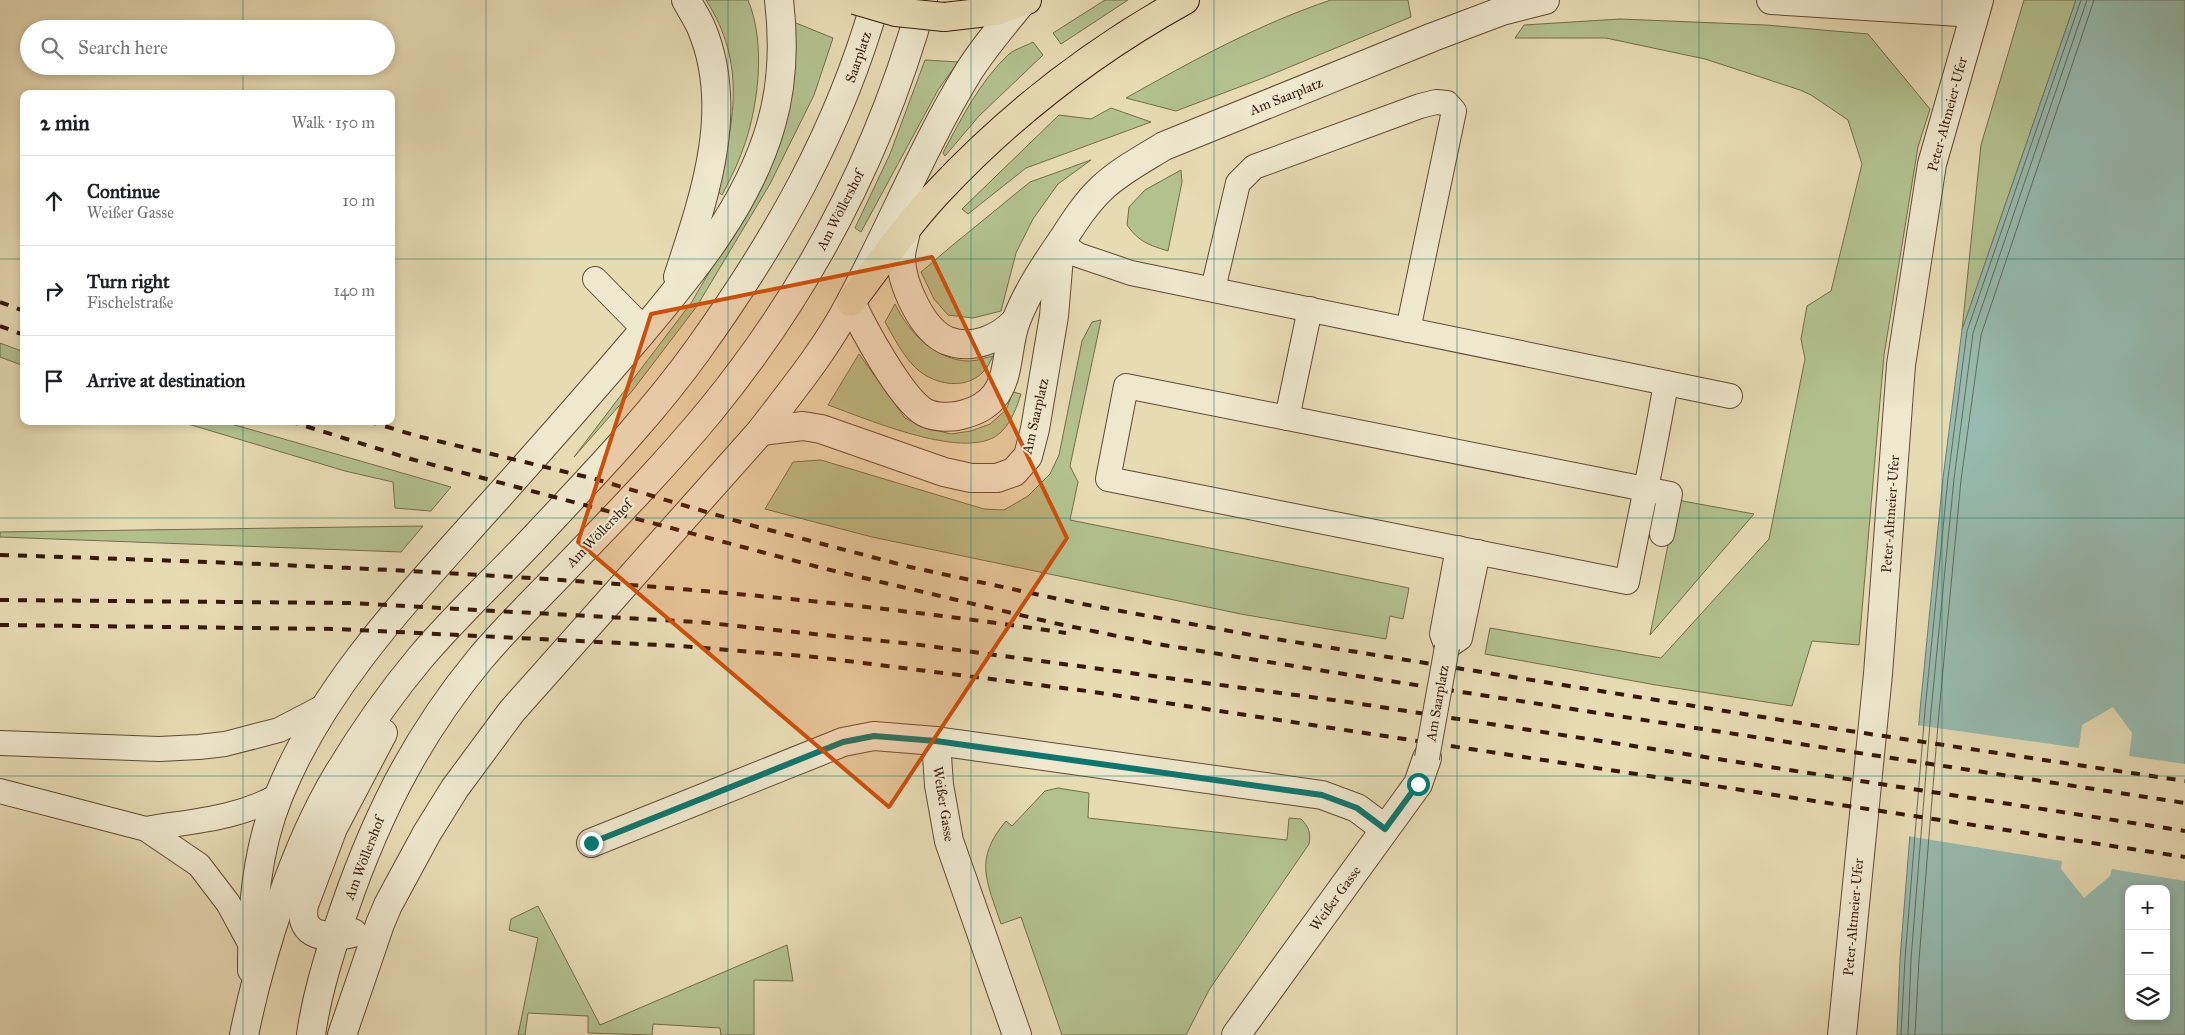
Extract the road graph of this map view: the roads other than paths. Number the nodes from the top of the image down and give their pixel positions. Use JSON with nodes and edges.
{"nodes":[{"id":1,"x":686,"y":0,"type":"edge"},
{"id":2,"x":779,"y":0,"type":"edge"},
{"id":3,"x":854,"y":0,"type":"edge"},
{"id":4,"x":876,"y":0,"type":"edge"},
{"id":5,"x":922,"y":0,"type":"edge"},
{"id":6,"x":1185,"y":0,"type":"edge"},
{"id":7,"x":1545,"y":0,"type":"edge"},
{"id":8,"x":1771,"y":0,"type":"edge"},
{"id":9,"x":1025,"y":1,"type":"edge"},
{"id":10,"x":1977,"y":6,"type":"edge"},
{"id":11,"x":906,"y":230,"type":"junction"},
{"id":12,"x":1060,"y":243,"type":"junction"},
{"id":13,"x":594,"y":279,"type":"dead end"},
{"id":14,"x":1213,"y":290,"type":"junction"},
{"id":15,"x":671,"y":297,"type":"junction"},
{"id":16,"x":851,"y":302,"type":"junction"},
{"id":17,"x":1310,"y":309,"type":"junction"},
{"id":18,"x":1015,"y":322,"type":"junction"},
{"id":19,"x":644,"y":329,"type":"junction"},
{"id":20,"x":1408,"y":330,"type":"junction"},
{"id":21,"x":1666,"y":383,"type":"junction"},
{"id":22,"x":1142,"y":390,"type":"junction"},
{"id":23,"x":1730,"y":396,"type":"dead end"},
{"id":24,"x":1287,"y":418,"type":"junction"},
{"id":25,"x":1134,"y":430,"type":"dead end"},
{"id":26,"x":761,"y":431,"type":"junction"},
{"id":27,"x":1645,"y":489,"type":"junction"},
{"id":28,"x":1662,"y":534,"type":"dead end"},
{"id":29,"x":1468,"y":550,"type":"junction"},
{"id":30,"x":400,"y":685,"type":"junction"},
{"id":31,"x":327,"y":705,"type":"junction"},
{"id":32,"x":936,"y":741,"type":"junction"},
{"id":33,"x":0,"y":743,"type":"edge"},
{"id":34,"x":1427,"y":758,"type":"joint"},
{"id":35,"x":0,"y":791,"type":"edge"},
{"id":36,"x":278,"y":796,"type":"junction"},
{"id":37,"x":146,"y":829,"type":"junction"},
{"id":38,"x":1385,"y":829,"type":"junction"},
{"id":39,"x":591,"y":843,"type":"dead end"},
{"id":40,"x":380,"y":924,"type":"junction"},
{"id":41,"x":336,"y":937,"type":"junction"},
{"id":42,"x":252,"y":947,"type":"junction"},
{"id":43,"x":251,"y":999,"type":"junction"},
{"id":44,"x":244,"y":1035,"type":"edge"},
{"id":45,"x":311,"y":1035,"type":"edge"},
{"id":46,"x":342,"y":1035,"type":"edge"},
{"id":47,"x":1017,"y":1035,"type":"edge"},
{"id":48,"x":1236,"y":1035,"type":"edge"},
{"id":49,"x":1842,"y":1035,"type":"edge"}],
"edges":[{"from":1,"to":15,"type":"street"},
{"from":2,"to":15,"type":"street"},
{"from":3,"to":9,"type":"main road","bridge":true},
{"from":4,"to":30,"type":"street","name":"Saarplatz"},
{"from":5,"to":41,"type":"street","name":"Am Wöllershof"},
{"from":6,"to":11,"type":"main road"},
{"from":7,"to":12,"type":"street","name":"Am Saarplatz"},
{"from":8,"to":10,"type":"street"},
{"from":9,"to":16,"type":"street"},
{"from":10,"to":49,"type":"street","name":"Peter-Altmeier-Ufer"},
{"from":11,"to":16,"type":"main road"},
{"from":11,"to":18,"type":"street","name":"Am Saarplatz"},
{"from":12,"to":14,"type":"lane"},
{"from":12,"to":18,"type":"street","name":"Am Saarplatz"},
{"from":12,"to":26,"type":"street","name":"Am Saarplatz"},
{"from":13,"to":19,"type":"lane"},
{"from":14,"to":17,"type":"lane"},
{"from":14,"to":20,"type":"lane"},
{"from":15,"to":19,"type":"street"},
{"from":16,"to":18,"type":"street","name":"Am Saarplatz"},
{"from":16,"to":26,"type":"street"},
{"from":17,"to":20,"type":"lane"},
{"from":17,"to":24,"type":"lane"},
{"from":19,"to":31,"type":"street"},
{"from":20,"to":21,"type":"lane"},
{"from":21,"to":23,"type":"lane"},
{"from":21,"to":27,"type":"lane"},
{"from":22,"to":24,"type":"lane"},
{"from":22,"to":25,"type":"lane"},
{"from":22,"to":29,"type":"lane"},
{"from":24,"to":27,"type":"lane"},
{"from":26,"to":40,"type":"street"},
{"from":27,"to":28,"type":"lane"},
{"from":27,"to":29,"type":"lane"},
{"from":29,"to":34,"type":"lane","name":"Am Saarplatz","bridge":true},
{"from":30,"to":41,"type":"street"},
{"from":30,"to":43,"type":"street"},
{"from":31,"to":33,"type":"lane"},
{"from":31,"to":36,"type":"street"},
{"from":32,"to":38,"type":"street"},
{"from":32,"to":39,"type":"street"},
{"from":32,"to":47,"type":"street","name":"Weißer Gasse"},
{"from":34,"to":38,"type":"street","name":"Weißer Gasse"},
{"from":35,"to":37,"type":"lane"},
{"from":36,"to":37,"type":"lane"},
{"from":36,"to":42,"type":"street"},
{"from":37,"to":42,"type":"lane"},
{"from":38,"to":48,"type":"street","name":"Weißer Gasse"},
{"from":40,"to":41,"type":"street"},
{"from":40,"to":46,"type":"street"},
{"from":41,"to":45,"type":"street","name":"Am Wöllershof"},
{"from":42,"to":43,"type":"street"},
{"from":43,"to":44,"type":"street"}]}
